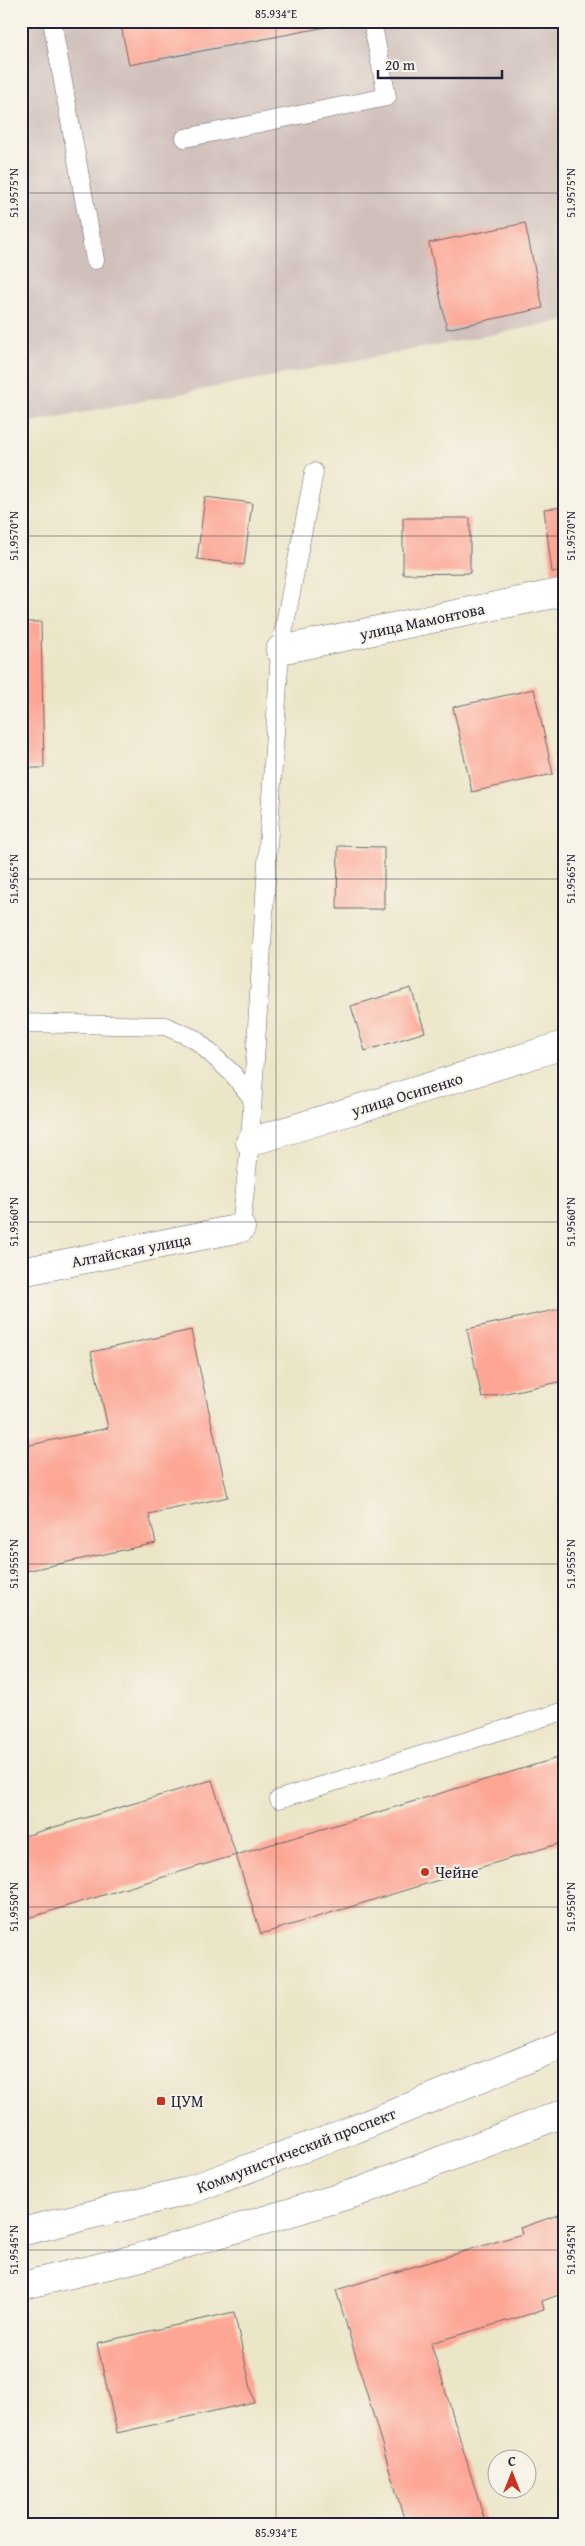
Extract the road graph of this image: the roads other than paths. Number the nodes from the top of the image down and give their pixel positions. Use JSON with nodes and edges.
{"nodes":[{"id":1,"x":52,"y":21,"type":"edge"},
{"id":2,"x":372,"y":21,"type":"edge"},
{"id":3,"x":185,"y":138,"type":"dead end"},
{"id":4,"x":95,"y":260,"type":"dead end"},
{"id":5,"x":314,"y":472,"type":"dead end"},
{"id":6,"x":564,"y":592,"type":"edge"},
{"id":7,"x":280,"y":650,"type":"junction"},
{"id":8,"x":21,"y":1023,"type":"edge"},
{"id":9,"x":564,"y":1045,"type":"edge"},
{"id":10,"x":252,"y":1098,"type":"junction"},
{"id":11,"x":250,"y":1142,"type":"junction"},
{"id":12,"x":241,"y":1228,"type":"joint"},
{"id":13,"x":21,"y":1272,"type":"edge"},
{"id":14,"x":564,"y":1711,"type":"edge"},
{"id":15,"x":279,"y":1799,"type":"dead end"},
{"id":16,"x":564,"y":2044,"type":"edge"},
{"id":17,"x":564,"y":2112,"type":"edge"},
{"id":18,"x":21,"y":2232,"type":"edge"},
{"id":19,"x":21,"y":2286,"type":"edge"}],
"edges":[{"from":1,"to":4,"type":"lane"},
{"from":2,"to":3,"type":"lane"},
{"from":5,"to":7,"type":"lane"},
{"from":6,"to":7,"type":"main road","name":"улица Мамонтова"},
{"from":7,"to":10,"type":"lane"},
{"from":8,"to":10,"type":"lane"},
{"from":9,"to":11,"type":"main road","name":"улица Осипенко"},
{"from":10,"to":11,"type":"lane"},
{"from":11,"to":12,"type":"lane"},
{"from":12,"to":13,"type":"main road","name":"Алтайская улица"},
{"from":14,"to":15,"type":"lane"},
{"from":16,"to":18,"type":"main road","name":"Коммунистический проспект"},
{"from":17,"to":19,"type":"main road"}]}
